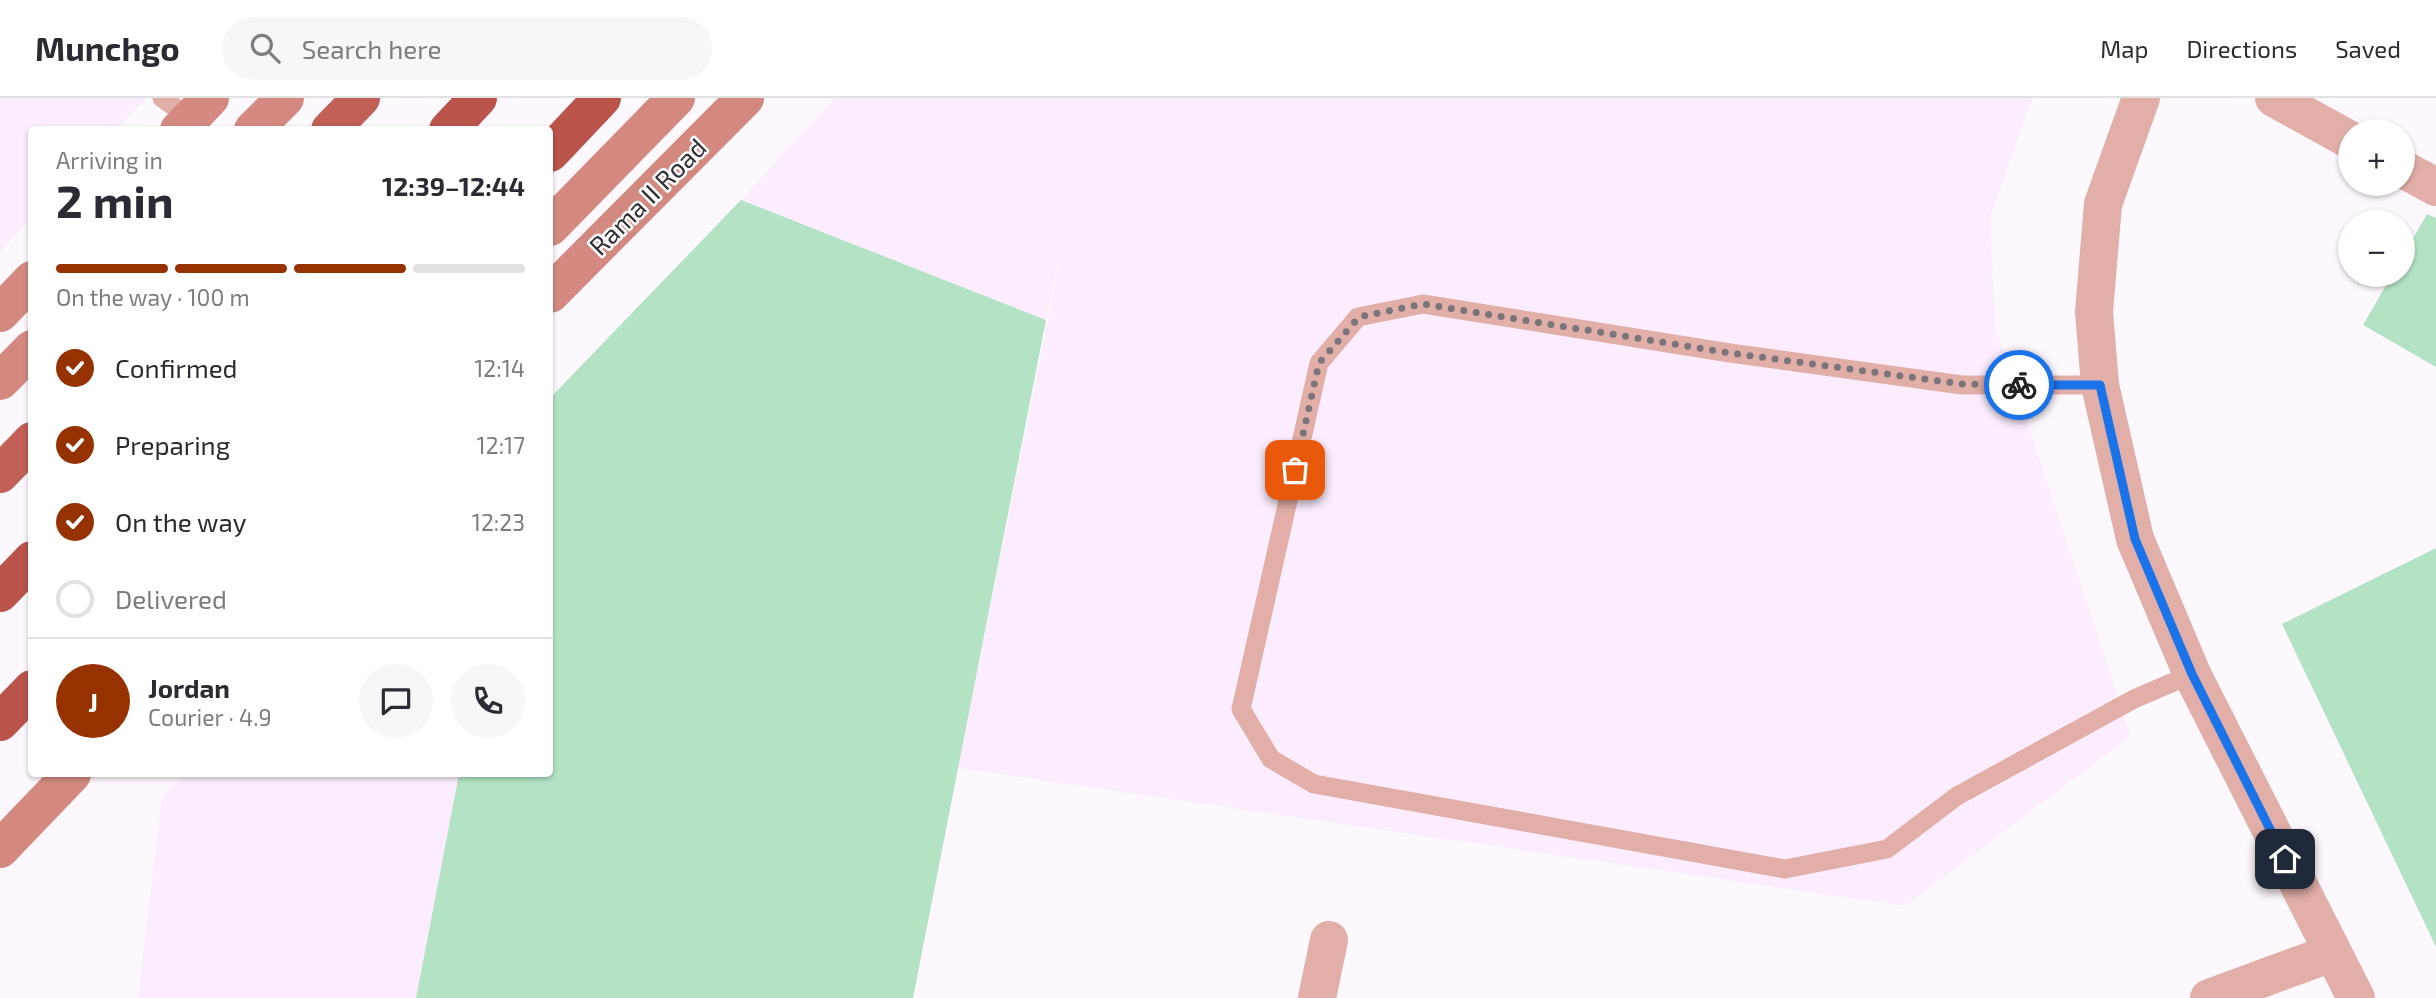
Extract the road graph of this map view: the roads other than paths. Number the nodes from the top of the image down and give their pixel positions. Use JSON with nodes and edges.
{"nodes":[{"id":1,"x":285,"y":98,"type":"edge"},
{"id":2,"x":361,"y":98,"type":"edge"},
{"id":3,"x":478,"y":98,"type":"edge"},
{"id":4,"x":581,"y":98,"type":"edge"},
{"id":5,"x":602,"y":98,"type":"edge"},
{"id":6,"x":676,"y":98,"type":"edge"},
{"id":7,"x":745,"y":98,"type":"edge"},
{"id":8,"x":2141,"y":98,"type":"edge"},
{"id":9,"x":2274,"y":98,"type":"edge"},
{"id":10,"x":257,"y":126,"type":"edge"},
{"id":11,"x":334,"y":126,"type":"edge"},
{"id":12,"x":452,"y":126,"type":"edge"},
{"id":13,"x":553,"y":128,"type":"edge"},
{"id":14,"x":2338,"y":133,"type":"edge"},
{"id":15,"x":553,"y":150,"type":"edge"},
{"id":16,"x":2415,"y":176,"type":"edge"},
{"id":17,"x":2436,"y":187,"type":"edge"},
{"id":18,"x":553,"y":224,"type":"edge"},
{"id":19,"x":28,"y":284,"type":"edge"},
{"id":20,"x":553,"y":291,"type":"edge"},
{"id":21,"x":0,"y":313,"type":"edge"},
{"id":22,"x":28,"y":353,"type":"edge"},
{"id":23,"x":0,"y":381,"type":"edge"},
{"id":24,"x":2100,"y":385,"type":"junction"},
{"id":25,"x":28,"y":445,"type":"edge"},
{"id":26,"x":0,"y":474,"type":"edge"},
{"id":27,"x":28,"y":565,"type":"edge"},
{"id":28,"x":0,"y":593,"type":"edge"},
{"id":29,"x":2192,"y":674,"type":"junction"},
{"id":30,"x":28,"y":675,"type":"edge"},
{"id":31,"x":28,"y":693,"type":"edge"},
{"id":32,"x":0,"y":704,"type":"edge"},
{"id":33,"x":0,"y":722,"type":"edge"},
{"id":34,"x":64,"y":780,"type":"edge"},
{"id":35,"x":0,"y":849,"type":"edge"},
{"id":36,"x":1329,"y":940,"type":"dead end"},
{"id":37,"x":2332,"y":953,"type":"junction"},
{"id":38,"x":1317,"y":998,"type":"edge"},
{"id":39,"x":2208,"y":998,"type":"edge"},
{"id":40,"x":2356,"y":998,"type":"edge"}],
"edges":[{"from":1,"to":10,"type":"main road"},
{"from":2,"to":11,"type":"highway"},
{"from":3,"to":12,"type":"highway"},
{"from":4,"to":13,"type":"highway"},
{"from":5,"to":15,"type":"highway"},
{"from":6,"to":18,"type":"main road"},
{"from":7,"to":20,"type":"main road","name":"Rama II Road"},
{"from":8,"to":24,"type":"street"},
{"from":9,"to":14,"type":"street"},
{"from":16,"to":17,"type":"street"},
{"from":19,"to":21,"type":"main road"},
{"from":22,"to":23,"type":"main road"},
{"from":24,"to":29,"type":"street"},
{"from":24,"to":29,"type":"lane"},
{"from":25,"to":26,"type":"highway"},
{"from":27,"to":28,"type":"highway"},
{"from":29,"to":37,"type":"street"},
{"from":30,"to":32,"type":"highway"},
{"from":31,"to":33,"type":"highway"},
{"from":34,"to":35,"type":"main road"},
{"from":36,"to":38,"type":"street"},
{"from":37,"to":39,"type":"street"},
{"from":37,"to":40,"type":"street"}]}
